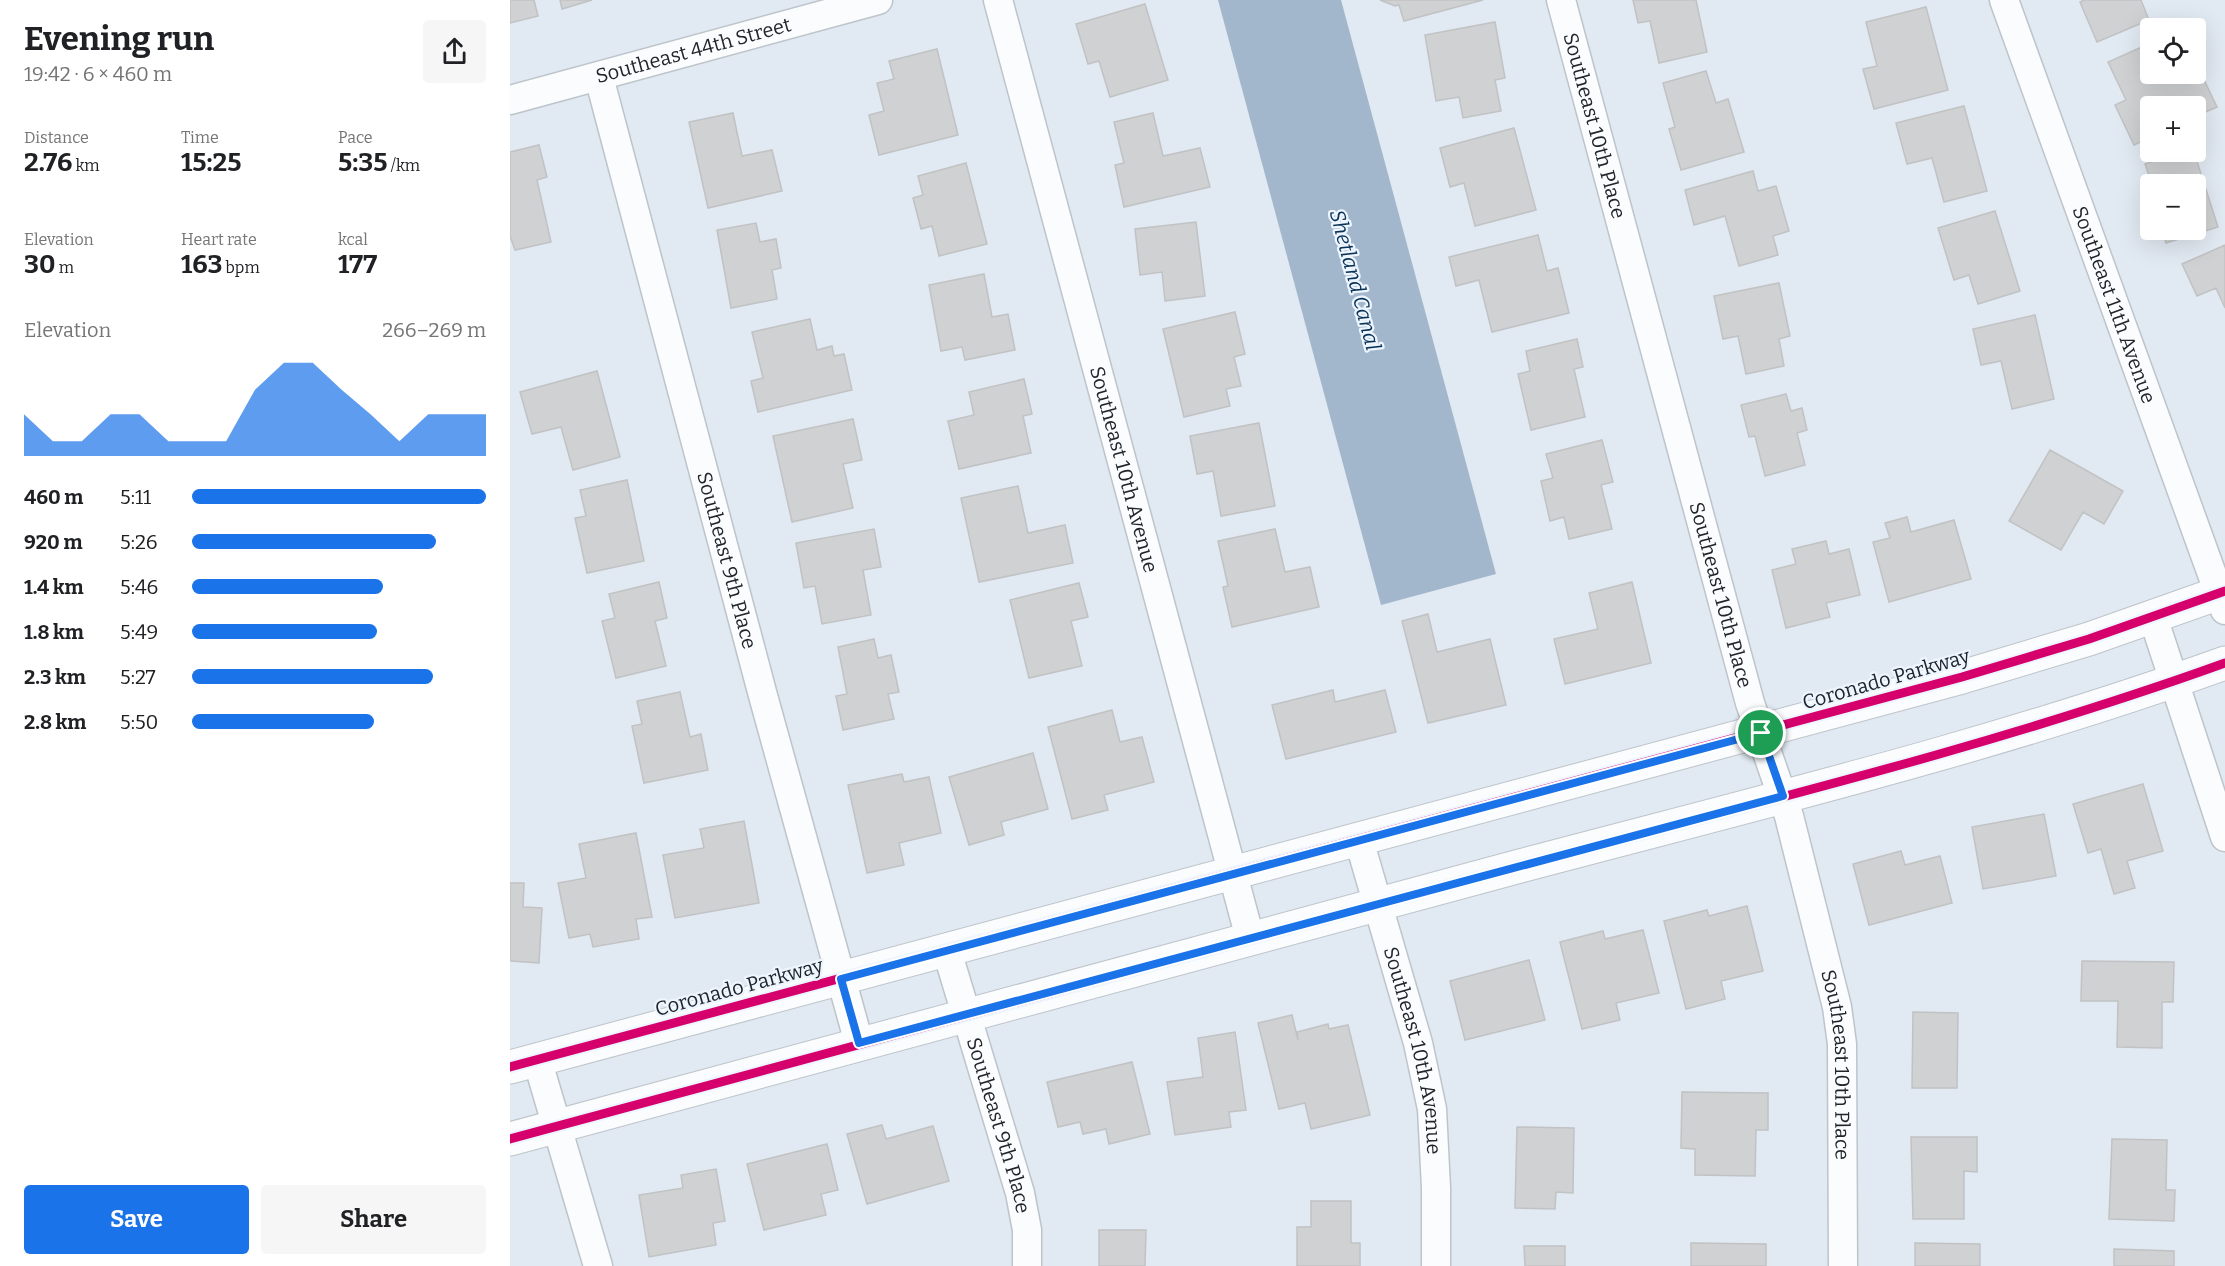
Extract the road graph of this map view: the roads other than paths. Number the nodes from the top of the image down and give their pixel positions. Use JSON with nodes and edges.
{"nodes":[{"id":1,"x":878,"y":0,"type":"edge"},
{"id":2,"x":998,"y":0,"type":"edge"},
{"id":3,"x":1561,"y":0,"type":"edge"},
{"id":4,"x":2004,"y":0,"type":"edge"},
{"id":5,"x":599,"y":77,"type":"junction"},
{"id":6,"x":510,"y":100,"type":"edge"},
{"id":7,"x":2223,"y":598,"type":"edge"},
{"id":8,"x":2153,"y":617,"type":"junction"},
{"id":9,"x":2225,"y":663,"type":"edge"},
{"id":10,"x":2175,"y":681,"type":"junction"},
{"id":11,"x":1761,"y":733,"type":"junction"},
{"id":12,"x":1783,"y":796,"type":"junction"},
{"id":13,"x":2225,"y":837,"type":"edge"},
{"id":14,"x":1359,"y":840,"type":"junction"},
{"id":15,"x":1233,"y":874,"type":"junction"},
{"id":16,"x":1377,"y":904,"type":"junction"},
{"id":17,"x":1250,"y":938,"type":"junction"},
{"id":18,"x":947,"y":951,"type":"junction"},
{"id":19,"x":841,"y":979,"type":"junction"},
{"id":20,"x":965,"y":1015,"type":"junction"},
{"id":21,"x":859,"y":1043,"type":"junction"},
{"id":22,"x":524,"y":1063,"type":"edge"},
{"id":23,"x":558,"y":1126,"type":"junction"},
{"id":24,"x":510,"y":1139,"type":"edge"},
{"id":25,"x":598,"y":1266,"type":"edge"},
{"id":26,"x":1028,"y":1266,"type":"edge"},
{"id":27,"x":1436,"y":1266,"type":"edge"},
{"id":28,"x":1843,"y":1266,"type":"edge"}],
"edges":[{"from":1,"to":5,"type":"street","name":"Southeast 44th Street"},
{"from":2,"to":15,"type":"street","name":"Southeast 10th Avenue"},
{"from":3,"to":11,"type":"street","name":"Southeast 10th Place"},
{"from":4,"to":7,"type":"street","name":"Southeast 11th Avenue"},
{"from":5,"to":6,"type":"street","name":"Southeast 44th Street"},
{"from":5,"to":19,"type":"street","name":"Southeast 9th Place"},
{"from":7,"to":8,"type":"street","name":"Coronado Parkway"},
{"from":8,"to":10,"type":"street"},
{"from":8,"to":11,"type":"street","name":"Coronado Parkway"},
{"from":9,"to":10,"type":"street"},
{"from":10,"to":12,"type":"street"},
{"from":10,"to":13,"type":"street"},
{"from":11,"to":12,"type":"street","name":"Southeast 10th Place"},
{"from":11,"to":14,"type":"street","name":"Coronado Parkway"},
{"from":12,"to":16,"type":"street"},
{"from":12,"to":28,"type":"street","name":"Southeast 10th Place"},
{"from":14,"to":15,"type":"street","name":"Coronado Parkway"},
{"from":14,"to":16,"type":"street","name":"Southeast 10th Avenue"},
{"from":15,"to":17,"type":"street","name":"Southeast 10th Avenue"},
{"from":15,"to":18,"type":"street","name":"Coronado Parkway"},
{"from":16,"to":17,"type":"street"},
{"from":16,"to":27,"type":"street","name":"Southeast 10th Avenue"},
{"from":17,"to":20,"type":"street"},
{"from":18,"to":19,"type":"street","name":"Coronado Parkway"},
{"from":18,"to":20,"type":"street","name":"Southeast 9th Place"},
{"from":19,"to":21,"type":"street","name":"Southeast 9th Place"},
{"from":19,"to":22,"type":"street","name":"Coronado Parkway"},
{"from":20,"to":21,"type":"street"},
{"from":20,"to":26,"type":"street","name":"Southeast 9th Place"},
{"from":21,"to":23,"type":"street"},
{"from":22,"to":23,"type":"street"},
{"from":23,"to":24,"type":"street"},
{"from":23,"to":25,"type":"street"}]}
